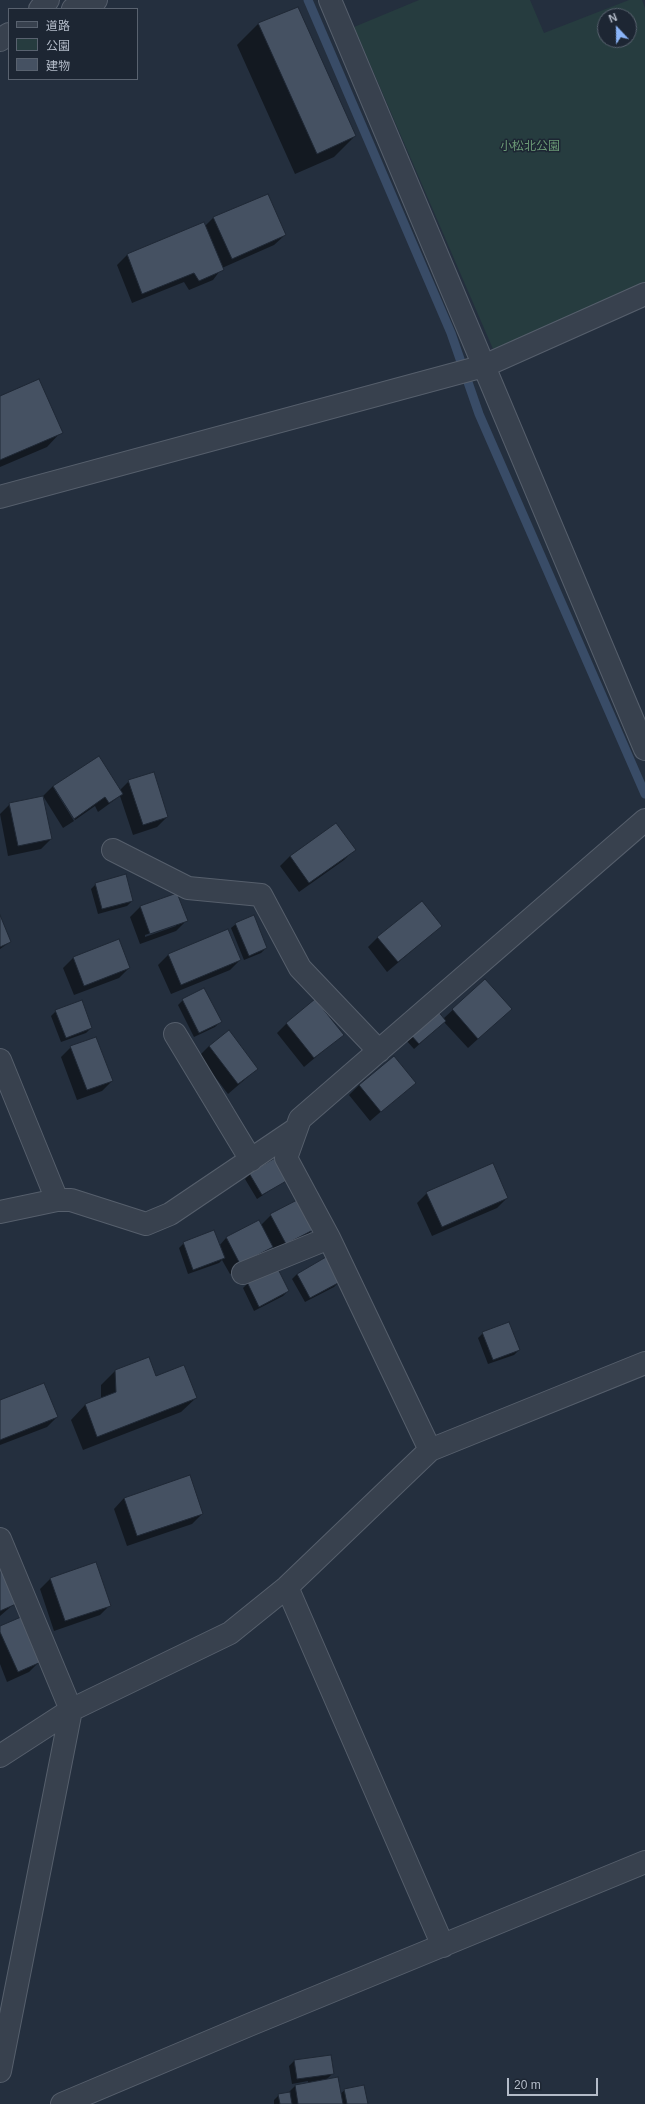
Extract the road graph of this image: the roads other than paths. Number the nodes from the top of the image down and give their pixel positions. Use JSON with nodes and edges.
{"nodes":[{"id":1,"x":48,"y":0,"type":"edge"},
{"id":2,"x":96,"y":0,"type":"edge"},
{"id":3,"x":330,"y":0,"type":"edge"},
{"id":4,"x":41,"y":8,"type":"edge"},
{"id":5,"x":76,"y":8,"type":"edge"},
{"id":6,"x":645,"y":294,"type":"edge"},
{"id":7,"x":484,"y":366,"type":"junction"},
{"id":8,"x":0,"y":497,"type":"edge"},
{"id":9,"x":645,"y":749,"type":"edge"},
{"id":10,"x":645,"y":820,"type":"edge"},
{"id":11,"x":112,"y":850,"type":"dead end"},
{"id":12,"x":175,"y":1034,"type":"dead end"},
{"id":13,"x":379,"y":1051,"type":"junction"},
{"id":14,"x":0,"y":1060,"type":"edge"},
{"id":15,"x":296,"y":1129,"type":"junction"},
{"id":16,"x":251,"y":1160,"type":"junction"},
{"id":17,"x":57,"y":1200,"type":"junction"},
{"id":18,"x":0,"y":1212,"type":"edge"},
{"id":19,"x":329,"y":1238,"type":"junction"},
{"id":20,"x":244,"y":1273,"type":"dead end"},
{"id":21,"x":645,"y":1363,"type":"edge"},
{"id":22,"x":430,"y":1450,"type":"junction"},
{"id":23,"x":0,"y":1539,"type":"edge"},
{"id":24,"x":286,"y":1587,"type":"junction"},
{"id":25,"x":71,"y":1710,"type":"junction"},
{"id":26,"x":0,"y":1756,"type":"edge"},
{"id":27,"x":645,"y":1862,"type":"edge"},
{"id":28,"x":443,"y":1946,"type":"junction"},
{"id":29,"x":0,"y":2071,"type":"edge"},
{"id":30,"x":62,"y":2104,"type":"edge"}],
"edges":[{"from":1,"to":4,"type":"street"},
{"from":2,"to":5,"type":"street"},
{"from":3,"to":7,"type":"street"},
{"from":6,"to":7,"type":"street"},
{"from":7,"to":8,"type":"street"},
{"from":7,"to":9,"type":"street"},
{"from":10,"to":13,"type":"street"},
{"from":11,"to":13,"type":"street"},
{"from":12,"to":16,"type":"street"},
{"from":13,"to":15,"type":"street"},
{"from":14,"to":17,"type":"street"},
{"from":15,"to":16,"type":"street"},
{"from":15,"to":19,"type":"street"},
{"from":16,"to":17,"type":"street"},
{"from":17,"to":18,"type":"street"},
{"from":19,"to":20,"type":"street"},
{"from":19,"to":22,"type":"street"},
{"from":21,"to":22,"type":"street"},
{"from":22,"to":24,"type":"street"},
{"from":23,"to":25,"type":"street"},
{"from":24,"to":25,"type":"street"},
{"from":24,"to":28,"type":"street"},
{"from":25,"to":26,"type":"street"},
{"from":25,"to":29,"type":"street"},
{"from":27,"to":28,"type":"street"},
{"from":28,"to":30,"type":"street"}]}
